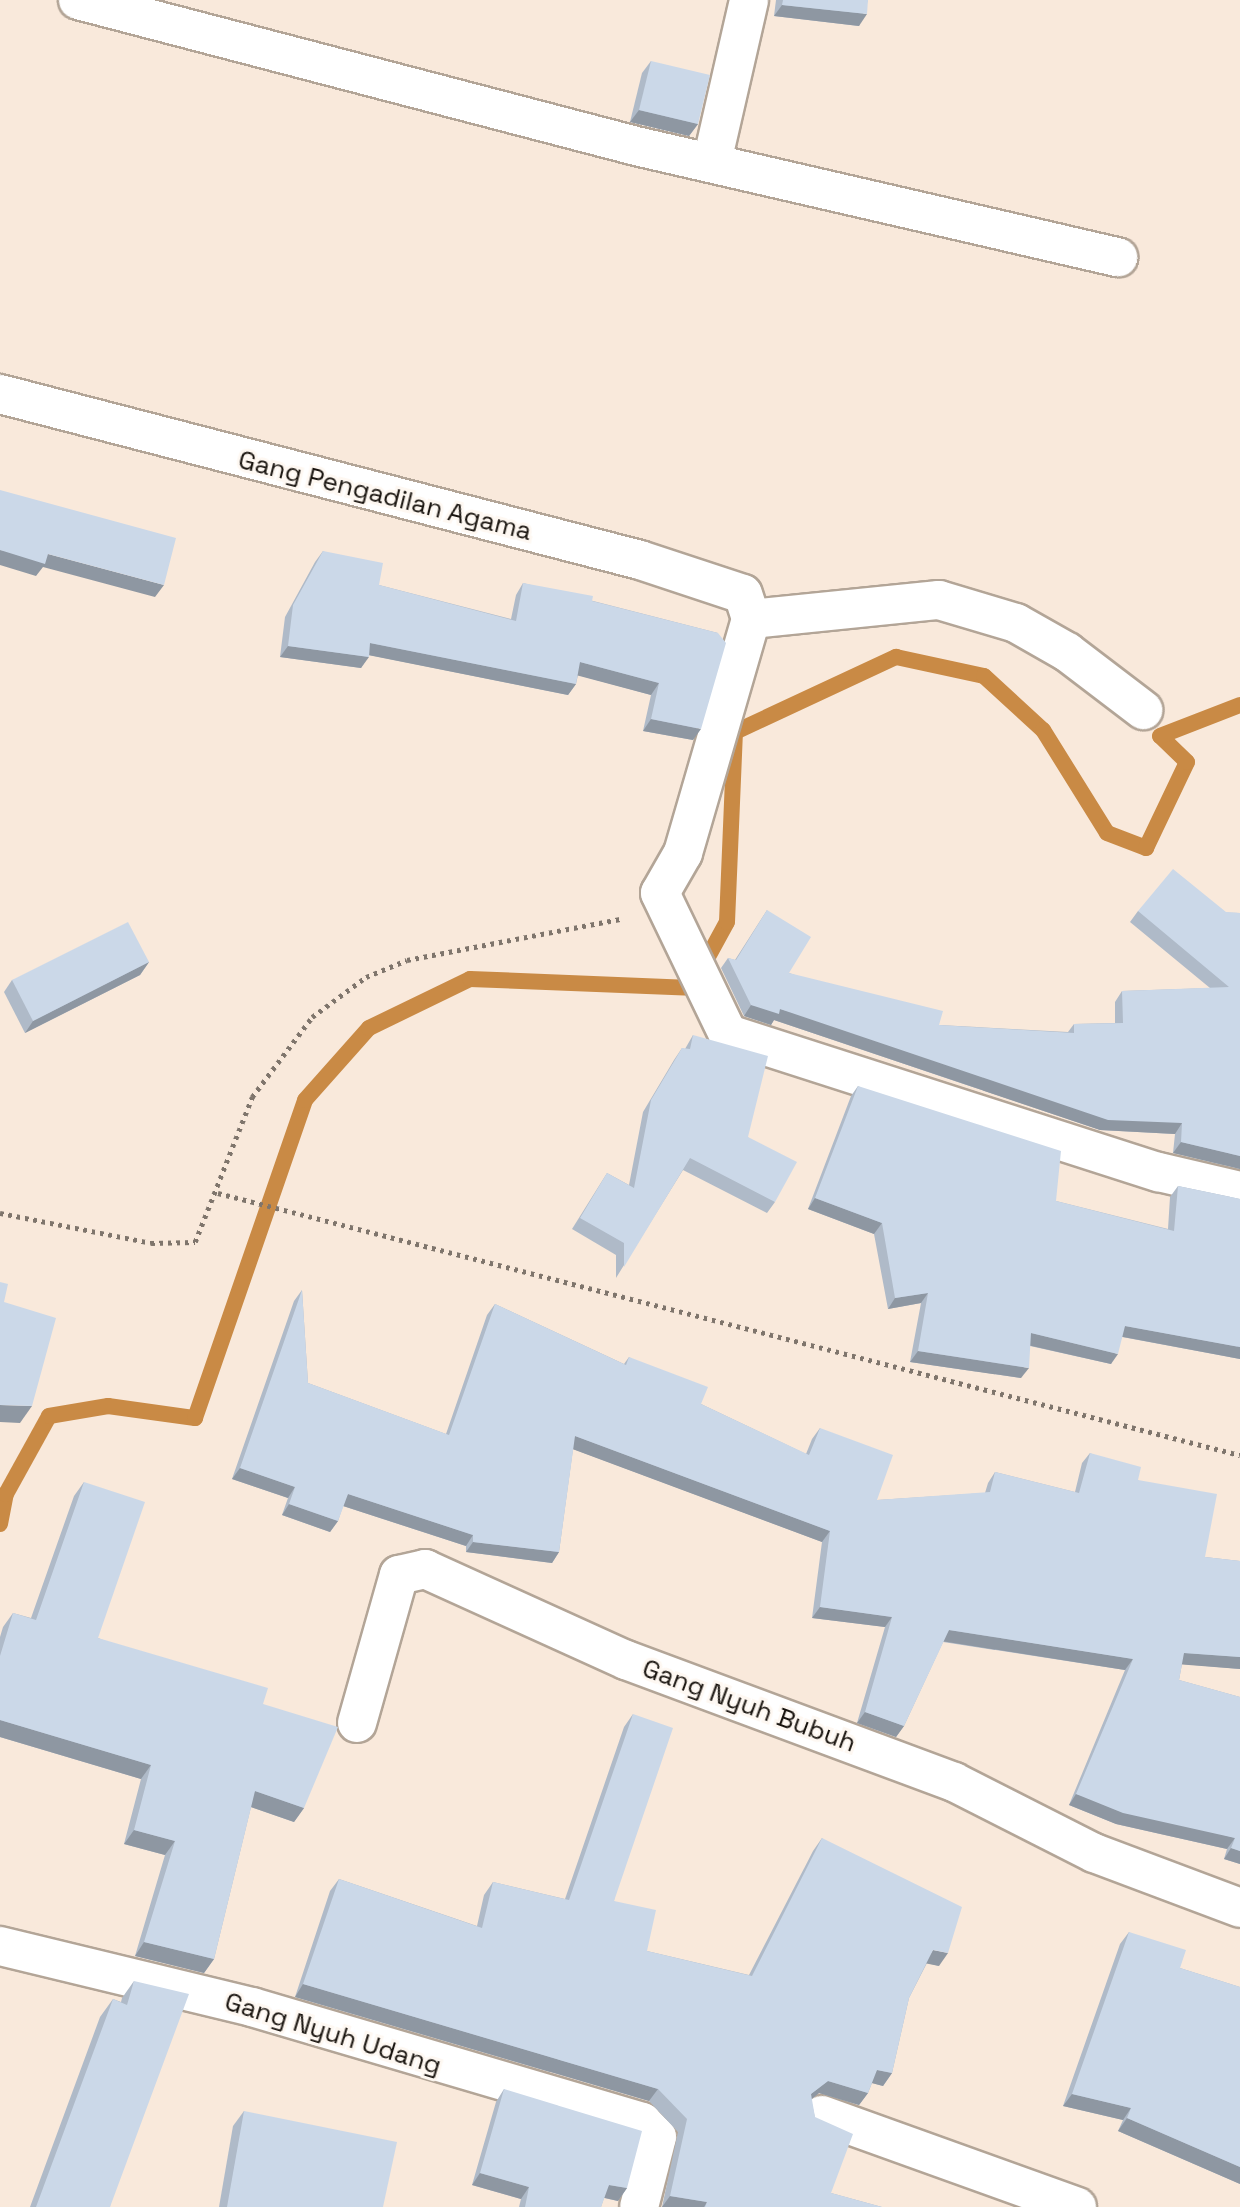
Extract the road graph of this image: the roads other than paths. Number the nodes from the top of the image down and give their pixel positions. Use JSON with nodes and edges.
{"nodes":[{"id":1,"x":78,"y":0,"type":"edge"},
{"id":2,"x":749,"y":0,"type":"edge"},
{"id":3,"x":712,"y":162,"type":"junction"},
{"id":4,"x":1118,"y":257,"type":"dead end"},
{"id":5,"x":0,"y":394,"type":"edge"},
{"id":6,"x":751,"y":619,"type":"junction"},
{"id":7,"x":1143,"y":710,"type":"dead end"},
{"id":8,"x":1240,"y":1191,"type":"edge"},
{"id":9,"x":357,"y":1723,"type":"dead end"},
{"id":10,"x":1240,"y":1908,"type":"edge"},
{"id":11,"x":0,"y":1946,"type":"edge"},
{"id":12,"x":822,"y":2115,"type":"dead end"},
{"id":13,"x":639,"y":2207,"type":"edge"},
{"id":14,"x":1077,"y":2207,"type":"edge"}],
"edges":[{"from":1,"to":3,"type":"street"},
{"from":2,"to":3,"type":"street"},
{"from":3,"to":4,"type":"street"},
{"from":5,"to":6,"type":"street","name":"Gang Pengadilan Agama"},
{"from":6,"to":7,"type":"street"},
{"from":6,"to":8,"type":"street"},
{"from":9,"to":10,"type":"street","name":"Gang Nyuh Bubuh"},
{"from":11,"to":13,"type":"street","name":"Gang Nyuh Udang"},
{"from":12,"to":14,"type":"street"}]}
